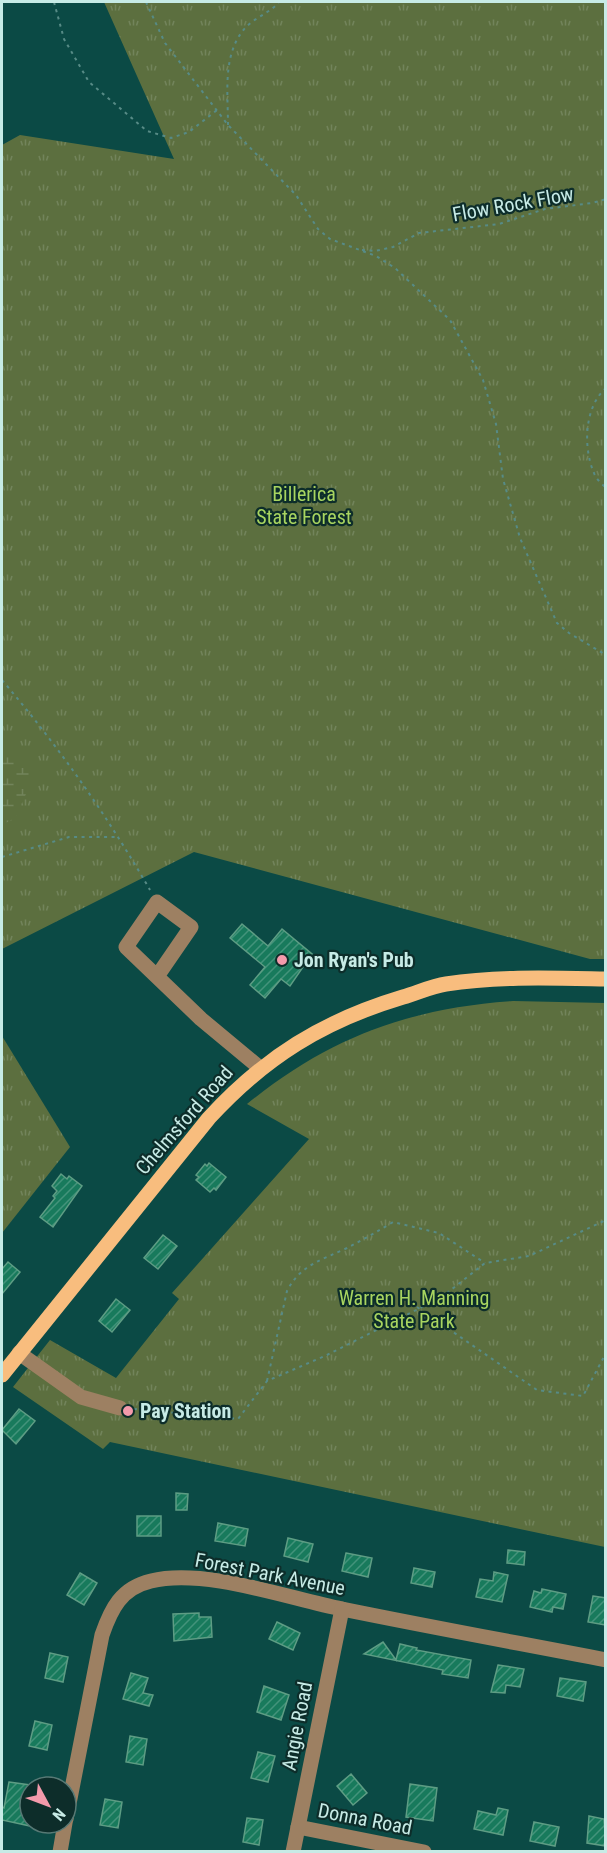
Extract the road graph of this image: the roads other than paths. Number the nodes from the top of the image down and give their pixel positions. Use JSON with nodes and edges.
{"nodes":[{"id":1,"x":158,"y":975,"type":"junction"},
{"id":2,"x":606,"y":979,"type":"edge"},
{"id":3,"x":260,"y":1068,"type":"junction"},
{"id":4,"x":19,"y":1353,"type":"junction"},
{"id":5,"x":2,"y":1375,"type":"edge"},
{"id":6,"x":120,"y":1408,"type":"road end"},
{"id":7,"x":342,"y":1609,"type":"junction"},
{"id":8,"x":606,"y":1660,"type":"edge"},
{"id":9,"x":75,"y":1775,"type":"edge"},
{"id":10,"x":298,"y":1827,"type":"junction"},
{"id":11,"x":63,"y":1835,"type":"edge"},
{"id":12,"x":60,"y":1851,"type":"edge"},
{"id":13,"x":293,"y":1851,"type":"edge"},
{"id":14,"x":424,"y":1851,"type":"edge"}],
"edges":[{"from":1,"to":1,"type":"street"},
{"from":1,"to":3,"type":"street"},
{"from":2,"to":3,"type":"main road","name":"Chelmsford Road"},
{"from":3,"to":4,"type":"main road","name":"Chelmsford Road"},
{"from":4,"to":5,"type":"main road","name":"Chelmsford Road"},
{"from":4,"to":6,"type":"street"},
{"from":7,"to":8,"type":"street","name":"Forest Park Avenue"},
{"from":7,"to":9,"type":"street","name":"Forest Park Avenue"},
{"from":7,"to":10,"type":"street","name":"Angie Road"},
{"from":10,"to":13,"type":"street","name":"Angie Road"},
{"from":10,"to":14,"type":"street","name":"Donna Road"},
{"from":11,"to":12,"type":"street","name":"Forest Park Avenue"}]}
